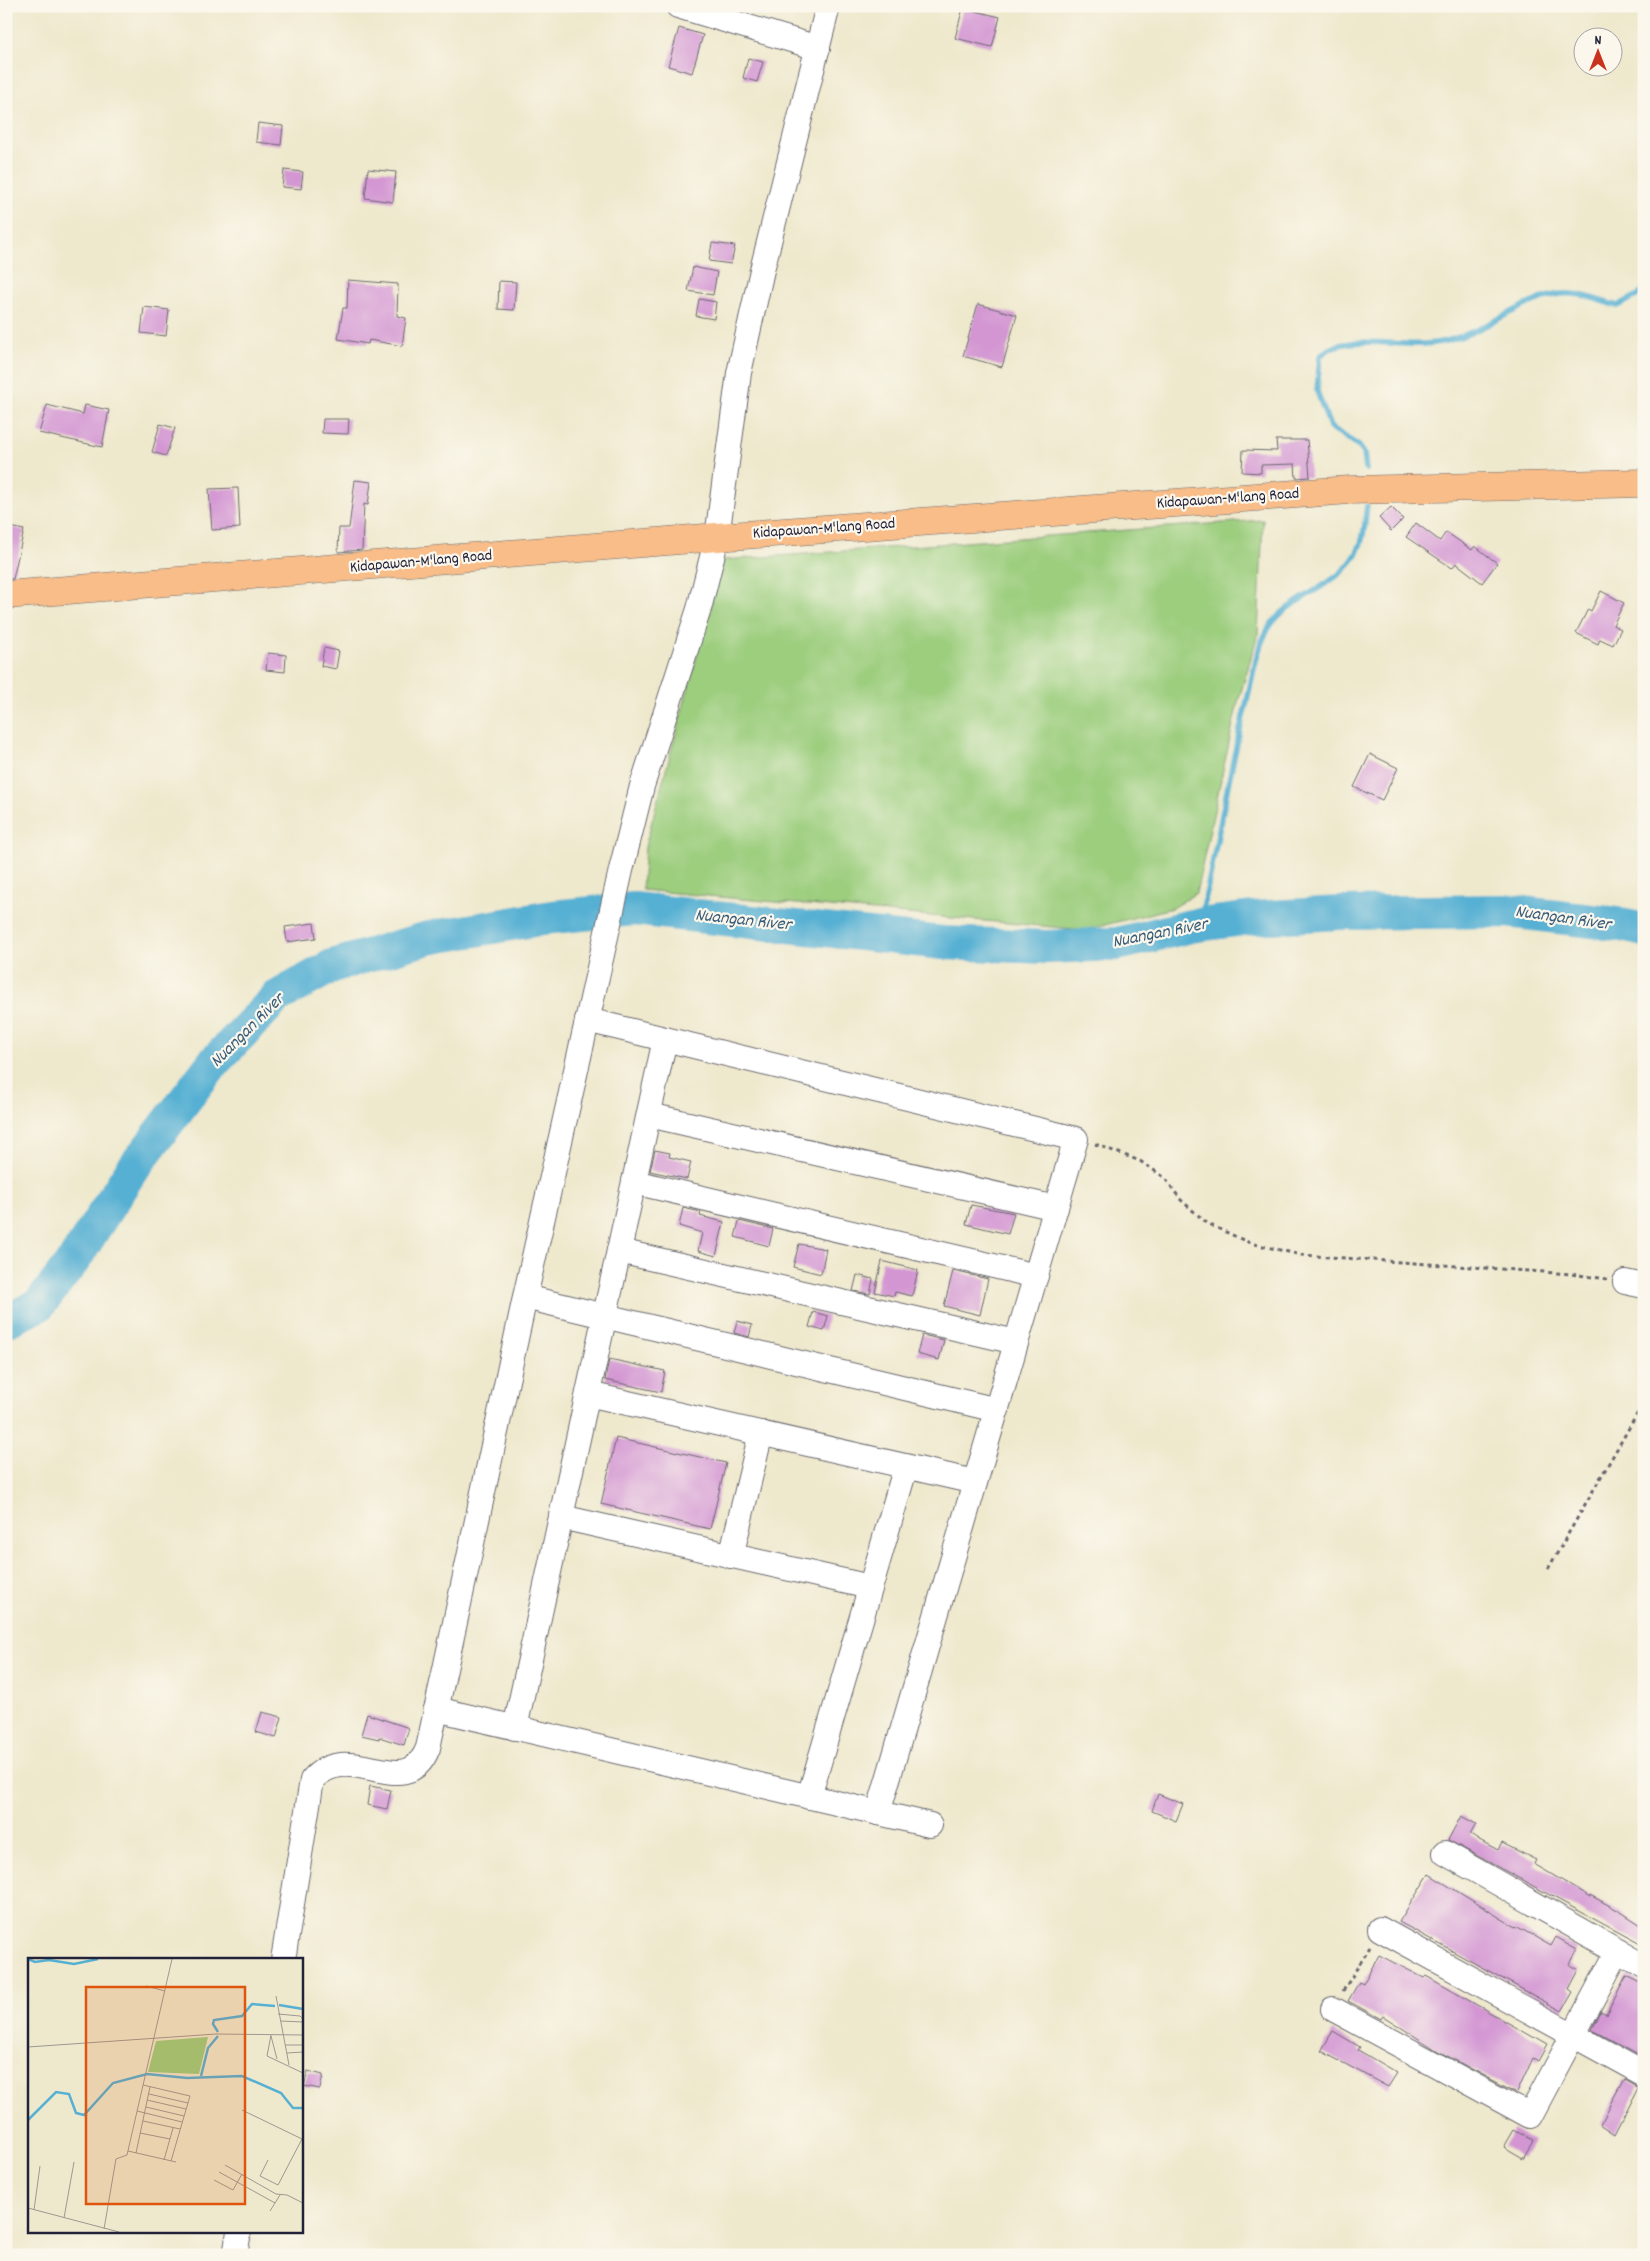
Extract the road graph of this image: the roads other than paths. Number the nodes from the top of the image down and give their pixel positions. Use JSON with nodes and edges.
{"nodes":[{"id":1,"x":678,"y":6,"type":"edge"},
{"id":2,"x":828,"y":6,"type":"edge"},
{"id":3,"x":818,"y":48,"type":"junction"},
{"id":4,"x":1644,"y":483,"type":"edge"},
{"id":5,"x":717,"y":537,"type":"junction"},
{"id":6,"x":6,"y":595,"type":"edge"},
{"id":7,"x":587,"y":1020,"type":"junction"},
{"id":8,"x":665,"y":1040,"type":"junction"},
{"id":9,"x":649,"y":1115,"type":"junction"},
{"id":10,"x":634,"y":1182,"type":"junction"},
{"id":11,"x":1056,"y":1208,"type":"junction"},
{"id":12,"x":619,"y":1251,"type":"junction"},
{"id":13,"x":1036,"y":1276,"type":"junction"},
{"id":14,"x":525,"y":1296,"type":"junction"},
{"id":15,"x":604,"y":1317,"type":"junction"},
{"id":16,"x":1016,"y":1342,"type":"junction"},
{"id":17,"x":588,"y":1394,"type":"junction"},
{"id":18,"x":996,"y":1410,"type":"junction"},
{"id":19,"x":761,"y":1433,"type":"junction"},
{"id":20,"x":906,"y":1466,"type":"junction"},
{"id":21,"x":975,"y":1482,"type":"junction"},
{"id":22,"x":561,"y":1517,"type":"junction"},
{"id":23,"x":731,"y":1556,"type":"junction"},
{"id":24,"x":870,"y":1587,"type":"junction"},
{"id":25,"x":436,"y":1709,"type":"junction"},
{"id":26,"x":515,"y":1728,"type":"junction"},
{"id":27,"x":809,"y":1797,"type":"junction"},
{"id":28,"x":878,"y":1813,"type":"junction"},
{"id":29,"x":930,"y":1825,"type":"dead end"},
{"id":30,"x":1445,"y":1853,"type":"dead end"},
{"id":31,"x":1380,"y":1929,"type":"road end"},
{"id":32,"x":1618,"y":1951,"type":"junction"},
{"id":33,"x":283,"y":1958,"type":"edge"},
{"id":34,"x":1644,"y":1966,"type":"edge"},
{"id":35,"x":1333,"y":2008,"type":"road end"},
{"id":36,"x":1572,"y":2035,"type":"junction"},
{"id":37,"x":1644,"y":2074,"type":"edge"},
{"id":38,"x":239,"y":2234,"type":"edge"},
{"id":39,"x":235,"y":2255,"type":"edge"}],
"edges":[{"from":1,"to":3,"type":"street"},
{"from":2,"to":3,"type":"street"},
{"from":3,"to":5,"type":"street"},
{"from":4,"to":5,"type":"main road","name":"Kidapawan-M'lang Road"},
{"from":5,"to":6,"type":"main road","name":"Kidapawan-M'lang Road"},
{"from":5,"to":7,"type":"street"},
{"from":7,"to":8,"type":"street"},
{"from":7,"to":14,"type":"street"},
{"from":8,"to":9,"type":"street"},
{"from":8,"to":11,"type":"street"},
{"from":9,"to":10,"type":"street"},
{"from":9,"to":11,"type":"street"},
{"from":10,"to":12,"type":"street"},
{"from":10,"to":13,"type":"street"},
{"from":11,"to":13,"type":"street"},
{"from":12,"to":15,"type":"street"},
{"from":12,"to":16,"type":"street"},
{"from":13,"to":16,"type":"street"},
{"from":14,"to":15,"type":"street"},
{"from":14,"to":25,"type":"street"},
{"from":15,"to":17,"type":"street"},
{"from":15,"to":18,"type":"street"},
{"from":16,"to":18,"type":"street"},
{"from":17,"to":19,"type":"street"},
{"from":17,"to":22,"type":"street"},
{"from":18,"to":21,"type":"street"},
{"from":19,"to":20,"type":"street"},
{"from":19,"to":23,"type":"street"},
{"from":20,"to":21,"type":"street"},
{"from":20,"to":24,"type":"street"},
{"from":21,"to":28,"type":"street"},
{"from":22,"to":23,"type":"street"},
{"from":22,"to":26,"type":"street"},
{"from":23,"to":24,"type":"street"},
{"from":24,"to":27,"type":"street"},
{"from":25,"to":26,"type":"street"},
{"from":25,"to":33,"type":"street"},
{"from":26,"to":27,"type":"street"},
{"from":27,"to":28,"type":"street"},
{"from":28,"to":29,"type":"street"},
{"from":30,"to":32,"type":"street"},
{"from":31,"to":36,"type":"street"},
{"from":32,"to":34,"type":"street"},
{"from":32,"to":36,"type":"street"},
{"from":35,"to":36,"type":"street"},
{"from":36,"to":37,"type":"street"},
{"from":38,"to":39,"type":"street"}]}
